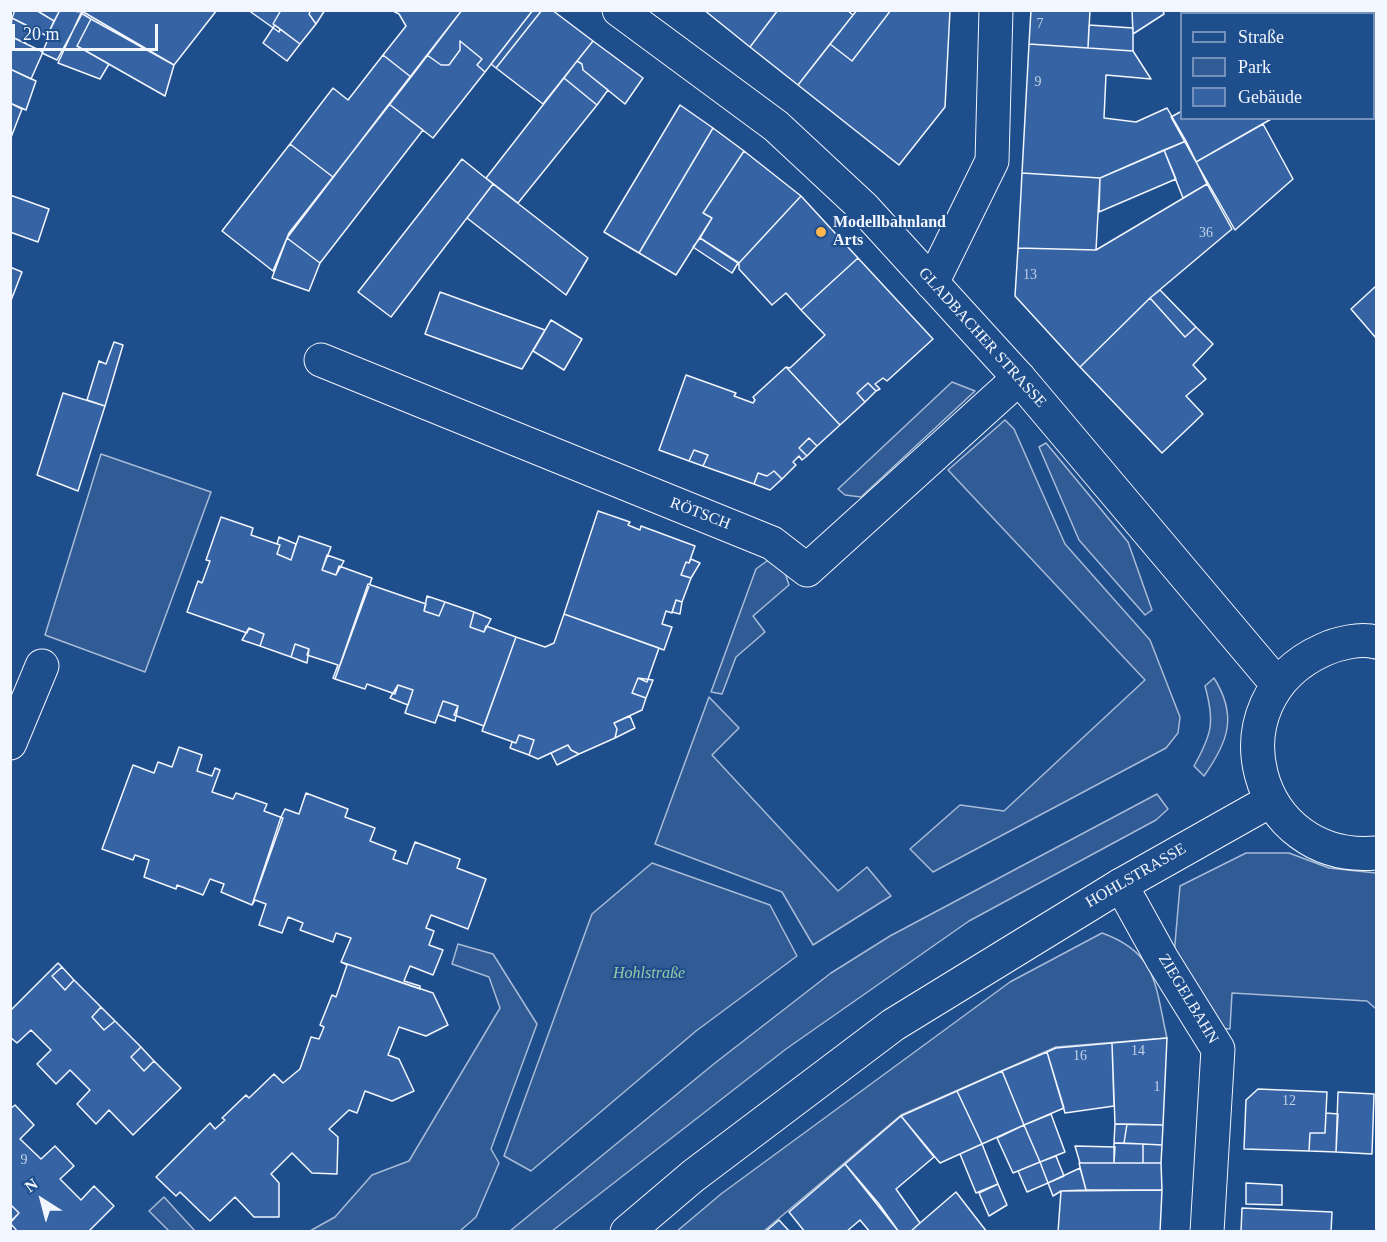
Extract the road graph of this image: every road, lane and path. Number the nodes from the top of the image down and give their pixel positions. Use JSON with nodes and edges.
{"nodes":[{"id":1,"x":619,"y":10,"type":"edge"},
{"id":2,"x":996,"y":10,"type":"edge"},
{"id":3,"x":932,"y":282,"type":"junction"},
{"id":4,"x":321,"y":360,"type":"dead end"},
{"id":5,"x":1019,"y":378,"type":"junction"},
{"id":6,"x":1377,"y":642,"type":"edge"},
{"id":7,"x":42,"y":666,"type":"dead end"},
{"id":8,"x":1277,"y":684,"type":"junction"},
{"id":9,"x":10,"y":743,"type":"edge"},
{"id":10,"x":1270,"y":801,"type":"junction"},
{"id":11,"x":1377,"y":853,"type":"edge"},
{"id":12,"x":1120,"y":885,"type":"junction"},
{"id":13,"x":627,"y":1232,"type":"edge"},
{"id":14,"x":1207,"y":1232,"type":"edge"}],
"edges":[{"from":1,"to":3,"type":"main road","name":"GLADBACHER STRASSE"},
{"from":2,"to":3,"type":"main road"},
{"from":3,"to":5,"type":"main road","name":"GLADBACHER STRASSE"},
{"from":4,"to":5,"type":"main road","name":"RÖTSCH"},
{"from":5,"to":8,"type":"main road","name":"GLADBACHER STRASSE"},
{"from":6,"to":8,"type":"main road"},
{"from":7,"to":9,"type":"main road"},
{"from":8,"to":10,"type":"main road"},
{"from":10,"to":11,"type":"main road"},
{"from":10,"to":12,"type":"main road","name":"HOHLSTRASSE"},
{"from":12,"to":13,"type":"main road","name":"HOHLSTRASSE"},
{"from":12,"to":14,"type":"main road","name":"ZIEGELBAHN"}]}
